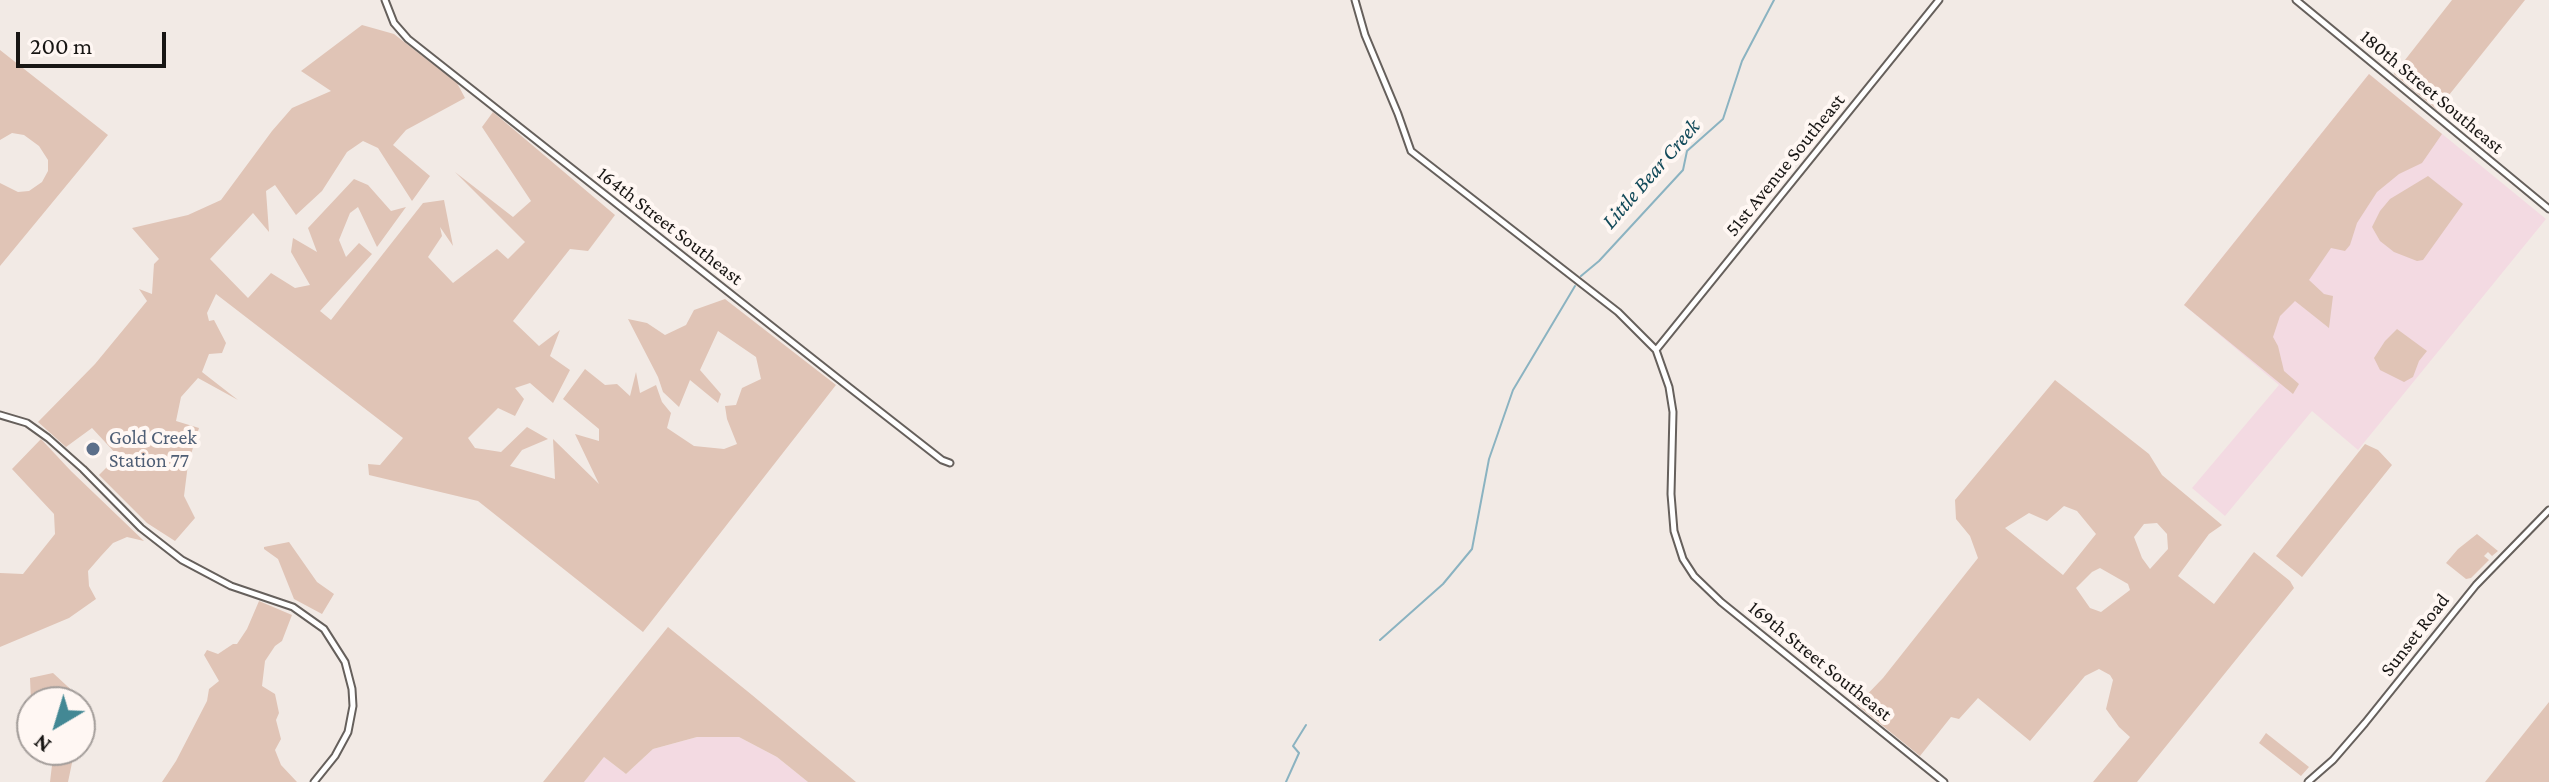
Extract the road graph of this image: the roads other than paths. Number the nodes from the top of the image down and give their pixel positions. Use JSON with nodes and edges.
{"nodes":[{"id":1,"x":385,"y":0,"type":"edge"},
{"id":2,"x":1355,"y":0,"type":"edge"},
{"id":3,"x":1939,"y":0,"type":"edge"},
{"id":4,"x":2296,"y":0,"type":"edge"},
{"id":5,"x":2549,"y":209,"type":"edge"},
{"id":6,"x":1656,"y":350,"type":"junction"},
{"id":7,"x":0,"y":415,"type":"edge"},
{"id":8,"x":950,"y":463,"type":"dead end"},
{"id":9,"x":2549,"y":510,"type":"edge"},
{"id":10,"x":314,"y":782,"type":"edge"},
{"id":11,"x":1944,"y":782,"type":"edge"},
{"id":12,"x":2308,"y":782,"type":"edge"}],
"edges":[{"from":1,"to":8,"type":"street","name":"164th Street Southeast"},
{"from":2,"to":6,"type":"street"},
{"from":3,"to":6,"type":"street","name":"51st Avenue Southeast"},
{"from":4,"to":5,"type":"street","name":"180th Street Southeast"},
{"from":6,"to":11,"type":"street","name":"169th Street Southeast"},
{"from":7,"to":10,"type":"street"},
{"from":9,"to":12,"type":"street","name":"Sunset Road"}]}
